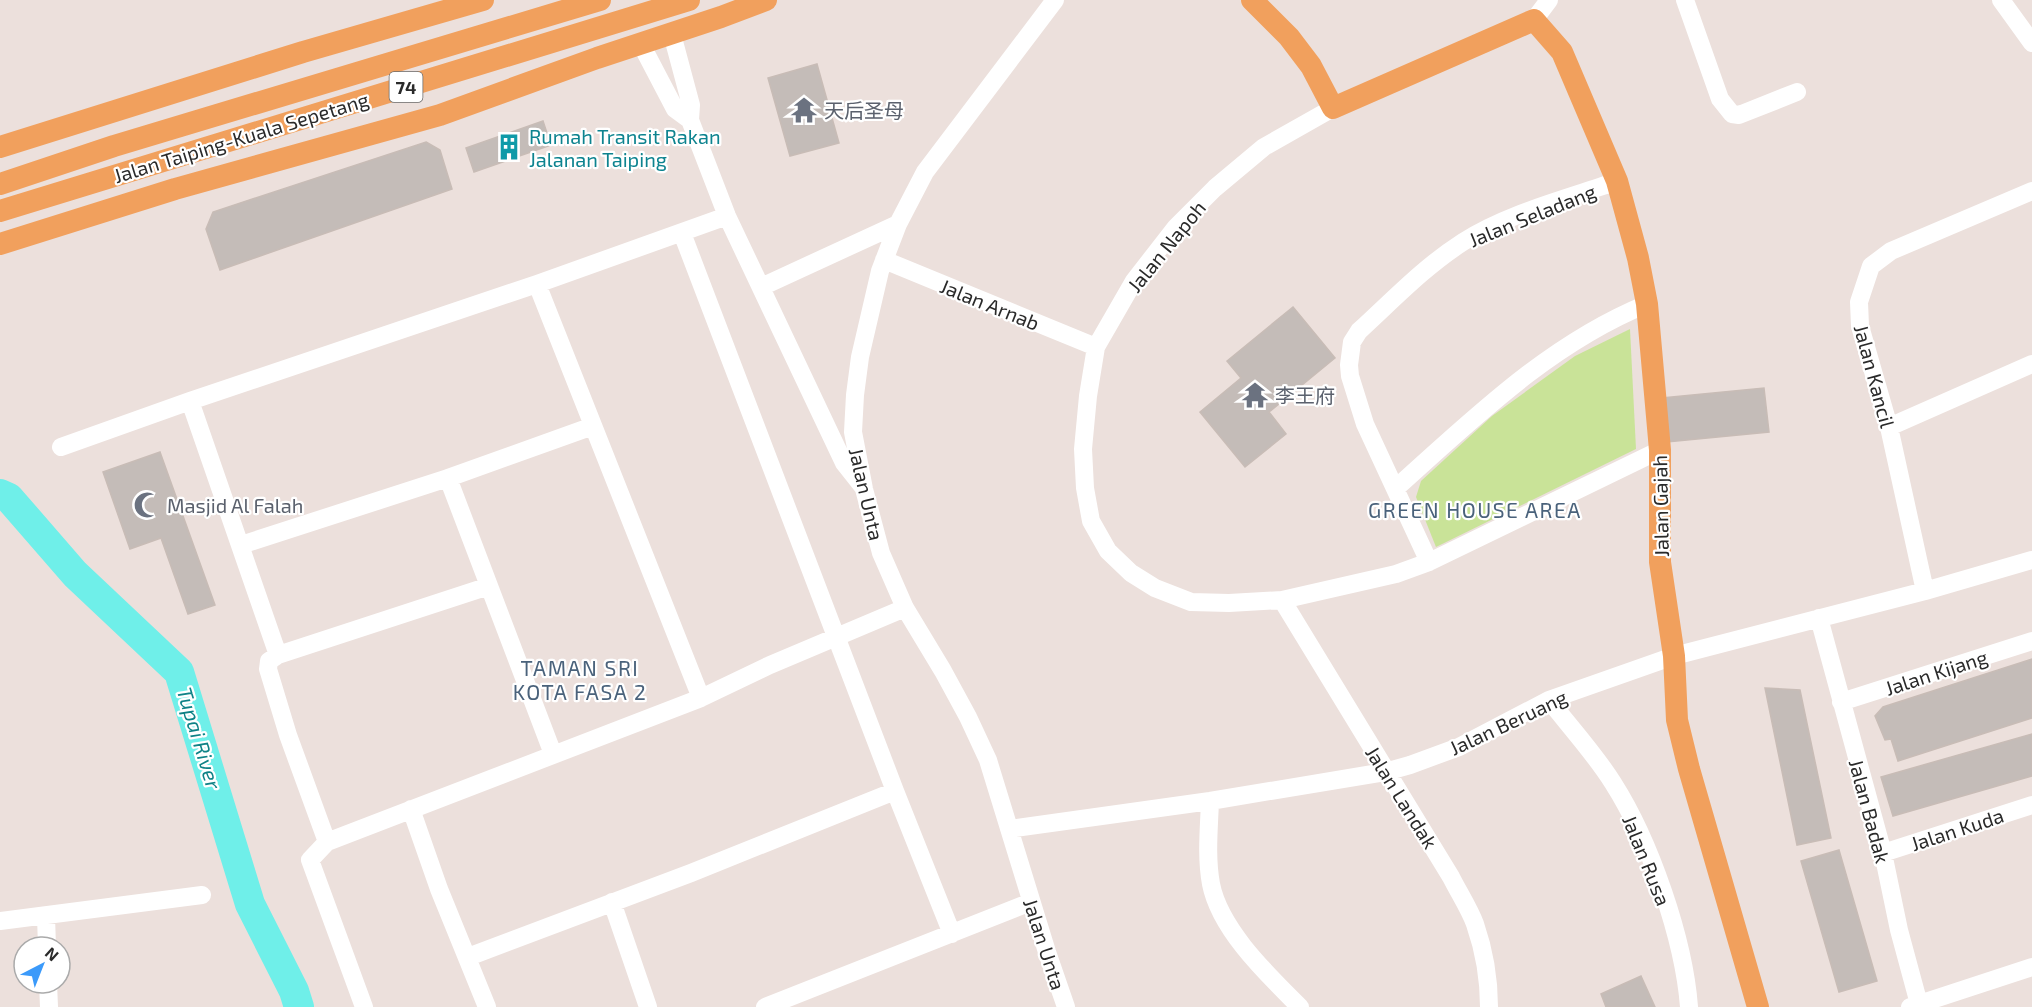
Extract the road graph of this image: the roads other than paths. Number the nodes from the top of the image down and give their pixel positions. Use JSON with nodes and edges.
{"nodes":[{"id":1,"x":483,"y":0,"type":"edge"},
{"id":2,"x":600,"y":0,"type":"edge"},
{"id":3,"x":689,"y":0,"type":"edge"},
{"id":4,"x":766,"y":0,"type":"edge"},
{"id":5,"x":1055,"y":0,"type":"edge"},
{"id":6,"x":1252,"y":0,"type":"edge"},
{"id":7,"x":1549,"y":0,"type":"edge"},
{"id":8,"x":1685,"y":0,"type":"edge"},
{"id":9,"x":2001,"y":0,"type":"edge"},
{"id":10,"x":1534,"y":20,"type":"junction"},
{"id":11,"x":672,"y":34,"type":"junction"},
{"id":12,"x":2032,"y":43,"type":"edge"},
{"id":13,"x":641,"y":44,"type":"junction"},
{"id":14,"x":1797,"y":92,"type":"dead end"},
{"id":15,"x":1333,"y":108,"type":"junction"},
{"id":16,"x":690,"y":120,"type":"junction"},
{"id":17,"x":0,"y":147,"type":"edge"},
{"id":18,"x":1617,"y":181,"type":"junction"},
{"id":19,"x":0,"y":184,"type":"edge"},
{"id":20,"x":2032,"y":191,"type":"edge"},
{"id":21,"x":0,"y":211,"type":"edge"},
{"id":22,"x":728,"y":216,"type":"junction"},
{"id":23,"x":898,"y":224,"type":"junction"},
{"id":24,"x":682,"y":233,"type":"junction"},
{"id":25,"x":0,"y":244,"type":"edge"},
{"id":26,"x":884,"y":260,"type":"junction"},
{"id":27,"x":537,"y":284,"type":"junction"},
{"id":28,"x":761,"y":286,"type":"junction"},
{"id":29,"x":1647,"y":304,"type":"junction"},
{"id":30,"x":1096,"y":347,"type":"junction"},
{"id":31,"x":2032,"y":364,"type":"edge"},
{"id":32,"x":810,"y":390,"type":"junction"},
{"id":33,"x":190,"y":401,"type":"junction"},
{"id":34,"x":593,"y":426,"type":"junction"},
{"id":35,"x":1889,"y":427,"type":"junction"},
{"id":36,"x":853,"y":432,"type":"junction"},
{"id":37,"x":61,"y":447,"type":"dead end"},
{"id":38,"x":1660,"y":450,"type":"junction"},
{"id":39,"x":448,"y":478,"type":"junction"},
{"id":40,"x":1396,"y":488,"type":"junction"},
{"id":41,"x":864,"y":489,"type":"junction"},
{"id":42,"x":241,"y":545,"type":"junction"},
{"id":43,"x":2032,"y":560,"type":"edge"},
{"id":44,"x":1429,"y":562,"type":"junction"},
{"id":45,"x":489,"y":586,"type":"junction"},
{"id":46,"x":1925,"y":591,"type":"junction"},
{"id":47,"x":1282,"y":600,"type":"junction"},
{"id":48,"x":905,"y":608,"type":"junction"},
{"id":49,"x":1819,"y":618,"type":"junction"},
{"id":50,"x":837,"y":638,"type":"junction"},
{"id":51,"x":2032,"y":641,"type":"edge"},
{"id":52,"x":278,"y":655,"type":"junction"},
{"id":53,"x":1674,"y":656,"type":"junction"},
{"id":54,"x":701,"y":698,"type":"junction"},
{"id":55,"x":1549,"y":700,"type":"junction"},
{"id":56,"x":1841,"y":702,"type":"junction"},
{"id":57,"x":554,"y":754,"type":"junction"},
{"id":58,"x":1385,"y":772,"type":"junction"},
{"id":59,"x":895,"y":791,"type":"junction"},
{"id":60,"x":1210,"y":801,"type":"junction"},
{"id":61,"x":2032,"y":805,"type":"edge"},
{"id":62,"x":411,"y":809,"type":"junction"},
{"id":63,"x":1009,"y":829,"type":"junction"},
{"id":64,"x":327,"y":842,"type":"junction"},
{"id":65,"x":1882,"y":853,"type":"junction"},
{"id":66,"x":202,"y":895,"type":"dead end"},
{"id":67,"x":612,"y":902,"type":"junction"},
{"id":68,"x":1032,"y":902,"type":"junction"},
{"id":69,"x":46,"y":916,"type":"junction"},
{"id":70,"x":0,"y":921,"type":"edge"},
{"id":71,"x":952,"y":934,"type":"junction"},
{"id":72,"x":47,"y":935,"type":"edge"},
{"id":73,"x":468,"y":957,"type":"junction"},
{"id":74,"x":2032,"y":967,"type":"edge"},
{"id":75,"x":1914,"y":1005,"type":"edge"},
{"id":76,"x":364,"y":1007,"type":"edge"},
{"id":77,"x":487,"y":1007,"type":"edge"},
{"id":78,"x":648,"y":1007,"type":"edge"},
{"id":79,"x":765,"y":1007,"type":"edge"},
{"id":80,"x":1066,"y":1007,"type":"edge"},
{"id":81,"x":1300,"y":1007,"type":"edge"},
{"id":82,"x":1489,"y":1007,"type":"edge"},
{"id":83,"x":1689,"y":1007,"type":"edge"},
{"id":84,"x":1758,"y":1007,"type":"edge"}],
"edges":[{"from":1,"to":17,"type":"main road"},
{"from":2,"to":19,"type":"main road","name":"Jalan Taiping-Kuala Sepetang","number":"74"},
{"from":3,"to":21,"type":"main road","name":"Jalan Taiping-Kuala Sepetang","number":"74"},
{"from":4,"to":11,"type":"main road"},
{"from":5,"to":23,"type":"street","name":"Jalan Unta"},
{"from":6,"to":15,"type":"main road"},
{"from":7,"to":10,"type":"street","name":"Jalan Napoh"},
{"from":8,"to":14,"type":"street"},
{"from":9,"to":12,"type":"street"},
{"from":10,"to":15,"type":"main road","name":"Jalan Napoh"},
{"from":10,"to":18,"type":"main road","name":"Jalan Gajah"},
{"from":11,"to":13,"type":"main road"},
{"from":11,"to":16,"type":"street"},
{"from":13,"to":16,"type":"street"},
{"from":13,"to":25,"type":"main road"},
{"from":15,"to":30,"type":"street","name":"Jalan Napoh"},
{"from":16,"to":22,"type":"street"},
{"from":18,"to":29,"type":"main road","name":"Jalan Gajah"},
{"from":18,"to":40,"type":"street","name":"Jalan Seladang"},
{"from":20,"to":35,"type":"street","name":"Jalan Kancil"},
{"from":22,"to":24,"type":"street"},
{"from":22,"to":28,"type":"street"},
{"from":23,"to":26,"type":"street","name":"Jalan Unta"},
{"from":23,"to":28,"type":"street"},
{"from":24,"to":27,"type":"street"},
{"from":24,"to":50,"type":"street"},
{"from":26,"to":30,"type":"street","name":"Jalan Arnab"},
{"from":26,"to":36,"type":"street","name":"Jalan Unta"},
{"from":27,"to":33,"type":"street"},
{"from":27,"to":34,"type":"street"},
{"from":28,"to":32,"type":"street"},
{"from":29,"to":38,"type":"main road","name":"Jalan Gajah"},
{"from":29,"to":40,"type":"street"},
{"from":30,"to":47,"type":"street","name":"Jalan Napoh"},
{"from":31,"to":35,"type":"street"},
{"from":32,"to":36,"type":"street"},
{"from":32,"to":41,"type":"street"},
{"from":33,"to":37,"type":"street"},
{"from":33,"to":42,"type":"street"},
{"from":34,"to":39,"type":"street"},
{"from":34,"to":54,"type":"street"},
{"from":35,"to":46,"type":"street","name":"Jalan Kancil"},
{"from":36,"to":41,"type":"street","name":"Jalan Unta"},
{"from":38,"to":44,"type":"street","name":"Jalan Napoh"},
{"from":38,"to":53,"type":"main road","name":"Jalan Gajah"},
{"from":39,"to":42,"type":"street"},
{"from":39,"to":45,"type":"street"},
{"from":40,"to":44,"type":"street","name":"Jalan Seladang"},
{"from":41,"to":48,"type":"street","name":"Jalan Unta"},
{"from":42,"to":52,"type":"street"},
{"from":43,"to":46,"type":"street","name":"Jalan Beruang"},
{"from":44,"to":47,"type":"street","name":"Jalan Napoh"},
{"from":45,"to":52,"type":"street"},
{"from":45,"to":57,"type":"street"},
{"from":46,"to":49,"type":"street","name":"Jalan Beruang"},
{"from":47,"to":58,"type":"street","name":"Jalan Landak"},
{"from":48,"to":50,"type":"street"},
{"from":48,"to":63,"type":"street","name":"Jalan Unta"},
{"from":49,"to":53,"type":"street","name":"Jalan Beruang"},
{"from":49,"to":56,"type":"street","name":"Jalan Badak"},
{"from":50,"to":54,"type":"street"},
{"from":50,"to":59,"type":"street"},
{"from":51,"to":56,"type":"street","name":"Jalan Kijang"},
{"from":52,"to":64,"type":"street"},
{"from":53,"to":55,"type":"street","name":"Jalan Beruang"},
{"from":53,"to":84,"type":"main road","name":"Jalan Gajah"},
{"from":54,"to":57,"type":"street"},
{"from":55,"to":58,"type":"street","name":"Jalan Beruang"},
{"from":55,"to":83,"type":"street","name":"Jalan Rusa"},
{"from":56,"to":65,"type":"street","name":"Jalan Badak"},
{"from":57,"to":62,"type":"street"},
{"from":58,"to":60,"type":"street","name":"Jalan Beruang"},
{"from":58,"to":82,"type":"street","name":"Jalan Landak"},
{"from":59,"to":67,"type":"street"},
{"from":59,"to":71,"type":"street"},
{"from":60,"to":63,"type":"street","name":"Jalan Beruang"},
{"from":60,"to":81,"type":"street"},
{"from":61,"to":65,"type":"street","name":"Jalan Kuda"},
{"from":62,"to":64,"type":"street"},
{"from":62,"to":73,"type":"street"},
{"from":63,"to":68,"type":"street","name":"Jalan Unta"},
{"from":64,"to":76,"type":"street"},
{"from":65,"to":75,"type":"street","name":"Jalan Badak"},
{"from":66,"to":69,"type":"street"},
{"from":67,"to":73,"type":"street"},
{"from":67,"to":78,"type":"street"},
{"from":68,"to":71,"type":"street"},
{"from":68,"to":80,"type":"street","name":"Jalan Unta"},
{"from":69,"to":70,"type":"street"},
{"from":69,"to":72,"type":"street"},
{"from":71,"to":79,"type":"street"},
{"from":73,"to":77,"type":"street"},
{"from":74,"to":75,"type":"street"}]}
